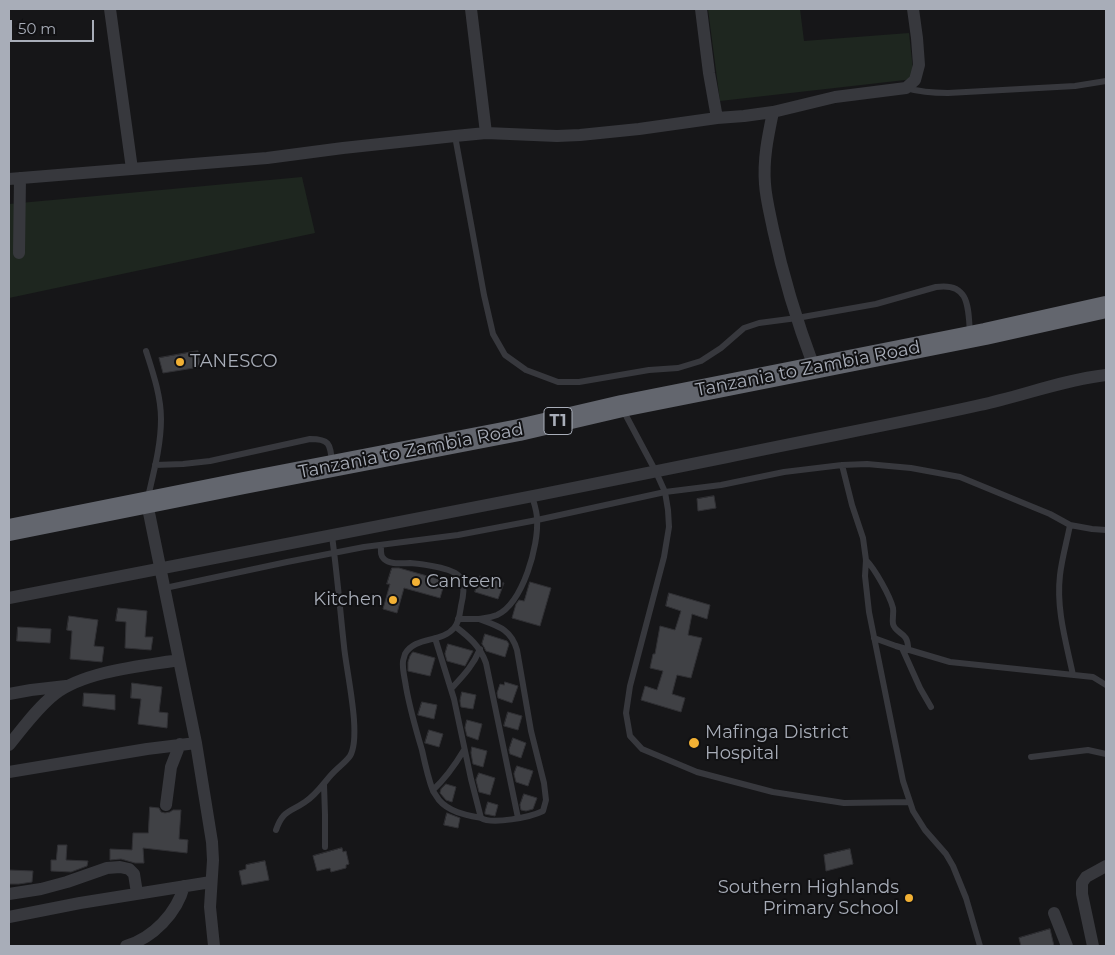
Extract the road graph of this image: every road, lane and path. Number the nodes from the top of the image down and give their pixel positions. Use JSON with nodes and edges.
{"nodes":[{"id":1,"x":110,"y":9,"type":"edge"},
{"id":2,"x":471,"y":9,"type":"edge"},
{"id":3,"x":701,"y":9,"type":"edge"},
{"id":4,"x":913,"y":9,"type":"edge"},
{"id":5,"x":1106,"y":81,"type":"edge"},
{"id":6,"x":906,"y":88,"type":"junction"},
{"id":7,"x":773,"y":112,"type":"junction"},
{"id":8,"x":717,"y":118,"type":"junction"},
{"id":9,"x":486,"y":133,"type":"junction"},
{"id":10,"x":455,"y":136,"type":"junction"},
{"id":11,"x":132,"y":169,"type":"junction"},
{"id":12,"x":14,"y":179,"type":"edge"},
{"id":13,"x":19,"y":253,"type":"dead end"},
{"id":14,"x":1106,"y":308,"type":"edge"},
{"id":15,"x":797,"y":318,"type":"junction"},
{"id":16,"x":970,"y":337,"type":"junction"},
{"id":17,"x":146,"y":351,"type":"dead end"},
{"id":18,"x":814,"y":368,"type":"junction"},
{"id":19,"x":1106,"y":375,"type":"edge"},
{"id":20,"x":622,"y":406,"type":"junction"},
{"id":21,"x":155,"y":465,"type":"junction"},
{"id":22,"x":842,"y":465,"type":"junction"},
{"id":23,"x":333,"y":466,"type":"junction"},
{"id":24,"x":656,"y":472,"type":"junction"},
{"id":25,"x":665,"y":492,"type":"junction"},
{"id":26,"x":532,"y":496,"type":"junction"},
{"id":27,"x":147,"y":502,"type":"junction"},
{"id":28,"x":538,"y":520,"type":"junction"},
{"id":29,"x":1070,"y":525,"type":"junction"},
{"id":30,"x":9,"y":530,"type":"edge"},
{"id":31,"x":1106,"y":530,"type":"edge"},
{"id":32,"x":332,"y":536,"type":"junction"},
{"id":33,"x":381,"y":545,"type":"junction"},
{"id":34,"x":334,"y":553,"type":"junction"},
{"id":35,"x":866,"y":560,"type":"junction"},
{"id":36,"x":161,"y":568,"type":"junction"},
{"id":37,"x":165,"y":588,"type":"junction"},
{"id":38,"x":9,"y":598,"type":"edge"},
{"id":39,"x":458,"y":619,"type":"junction"},
{"id":40,"x":479,"y":619,"type":"junction"},
{"id":41,"x":456,"y":627,"type":"junction"},
{"id":42,"x":435,"y":638,"type":"junction"},
{"id":43,"x":874,"y":638,"type":"junction"},
{"id":44,"x":480,"y":649,"type":"junction"},
{"id":45,"x":905,"y":649,"type":"junction"},
{"id":46,"x":180,"y":660,"type":"junction"},
{"id":47,"x":1073,"y":675,"type":"junction"},
{"id":48,"x":1106,"y":684,"type":"edge"},
{"id":49,"x":66,"y":686,"type":"junction"},
{"id":50,"x":451,"y":689,"type":"junction"},
{"id":51,"x":9,"y":694,"type":"edge"},
{"id":52,"x":931,"y":707,"type":"dead end"},
{"id":53,"x":196,"y":742,"type":"junction"},
{"id":54,"x":180,"y":744,"type":"junction"},
{"id":55,"x":9,"y":745,"type":"edge"},
{"id":56,"x":464,"y":750,"type":"junction"},
{"id":57,"x":1106,"y":754,"type":"edge"},
{"id":58,"x":1031,"y":756,"type":"dead end"},
{"id":59,"x":9,"y":772,"type":"edge"},
{"id":60,"x":324,"y":784,"type":"junction"},
{"id":61,"x":433,"y":790,"type":"junction"},
{"id":62,"x":910,"y":802,"type":"junction"},
{"id":63,"x":166,"y":805,"type":"dead end"},
{"id":64,"x":481,"y":818,"type":"junction"},
{"id":65,"x":518,"y":818,"type":"junction"},
{"id":66,"x":276,"y":830,"type":"dead end"},
{"id":67,"x":325,"y":847,"type":"dead end"},
{"id":68,"x":1106,"y":866,"type":"edge"},
{"id":69,"x":211,"y":882,"type":"junction"},
{"id":70,"x":184,"y":886,"type":"junction"},
{"id":71,"x":137,"y":893,"type":"junction"},
{"id":72,"x":9,"y":894,"type":"edge"},
{"id":73,"x":1054,"y":913,"type":"dead end"},
{"id":74,"x":9,"y":917,"type":"edge"},
{"id":75,"x":126,"y":946,"type":"edge"},
{"id":76,"x":214,"y":946,"type":"edge"},
{"id":77,"x":980,"y":946,"type":"edge"},
{"id":78,"x":1067,"y":946,"type":"edge"},
{"id":79,"x":1093,"y":946,"type":"edge"}],
"edges":[{"from":1,"to":11,"type":"street"},
{"from":2,"to":9,"type":"street"},
{"from":3,"to":8,"type":"street"},
{"from":4,"to":6,"type":"street"},
{"from":5,"to":6,"type":"lane"},
{"from":6,"to":7,"type":"street"},
{"from":7,"to":8,"type":"street"},
{"from":7,"to":15,"type":"street"},
{"from":8,"to":9,"type":"street"},
{"from":9,"to":10,"type":"street"},
{"from":10,"to":11,"type":"street"},
{"from":10,"to":15,"type":"lane"},
{"from":11,"to":12,"type":"street"},
{"from":12,"to":13,"type":"street"},
{"from":14,"to":16,"type":"highway","name":"Tanzania to Zambia Road","number":"T1"},
{"from":15,"to":16,"type":"lane"},
{"from":15,"to":18,"type":"street"},
{"from":16,"to":18,"type":"highway","name":"Tanzania to Zambia Road","number":"T1"},
{"from":17,"to":21,"type":"lane"},
{"from":18,"to":20,"type":"highway","name":"Tanzania to Zambia Road","number":"T1"},
{"from":19,"to":24,"type":"street"},
{"from":20,"to":23,"type":"highway","name":"Tanzania to Zambia Road","number":"T1"},
{"from":20,"to":24,"type":"lane"},
{"from":21,"to":23,"type":"lane"},
{"from":21,"to":27,"type":"lane"},
{"from":22,"to":25,"type":"lane"},
{"from":22,"to":29,"type":"lane"},
{"from":22,"to":35,"type":"lane"},
{"from":23,"to":27,"type":"highway","name":"Tanzania to Zambia Road","number":"T1"},
{"from":24,"to":25,"type":"lane"},
{"from":24,"to":26,"type":"street"},
{"from":25,"to":28,"type":"lane"},
{"from":25,"to":62,"type":"lane"},
{"from":26,"to":28,"type":"lane"},
{"from":26,"to":32,"type":"street"},
{"from":27,"to":30,"type":"highway","name":"Tanzania to Zambia Road","number":"T1"},
{"from":27,"to":36,"type":"street"},
{"from":28,"to":33,"type":"lane"},
{"from":28,"to":40,"type":"lane"},
{"from":29,"to":31,"type":"lane"},
{"from":29,"to":47,"type":"lane"},
{"from":32,"to":34,"type":"lane"},
{"from":32,"to":36,"type":"street"},
{"from":33,"to":34,"type":"lane"},
{"from":33,"to":39,"type":"lane"},
{"from":34,"to":37,"type":"lane"},
{"from":34,"to":60,"type":"lane"},
{"from":35,"to":43,"type":"lane"},
{"from":35,"to":45,"type":"lane"},
{"from":36,"to":37,"type":"street"},
{"from":36,"to":38,"type":"street"},
{"from":37,"to":46,"type":"street"},
{"from":39,"to":40,"type":"lane"},
{"from":39,"to":41,"type":"lane"},
{"from":40,"to":65,"type":"lane"},
{"from":41,"to":42,"type":"lane"},
{"from":41,"to":44,"type":"lane"},
{"from":42,"to":50,"type":"lane"},
{"from":42,"to":61,"type":"lane"},
{"from":43,"to":45,"type":"lane"},
{"from":43,"to":62,"type":"lane"},
{"from":44,"to":50,"type":"lane"},
{"from":44,"to":65,"type":"lane"},
{"from":45,"to":47,"type":"lane"},
{"from":45,"to":52,"type":"lane"},
{"from":46,"to":49,"type":"street"},
{"from":46,"to":53,"type":"street"},
{"from":47,"to":48,"type":"lane"},
{"from":49,"to":51,"type":"street"},
{"from":49,"to":55,"type":"street"},
{"from":50,"to":56,"type":"lane"},
{"from":53,"to":54,"type":"street"},
{"from":53,"to":69,"type":"street"},
{"from":54,"to":59,"type":"street"},
{"from":54,"to":63,"type":"street"},
{"from":56,"to":61,"type":"lane"},
{"from":56,"to":64,"type":"lane"},
{"from":57,"to":58,"type":"lane"},
{"from":60,"to":66,"type":"lane"},
{"from":60,"to":67,"type":"lane"},
{"from":61,"to":64,"type":"lane"},
{"from":62,"to":77,"type":"lane"},
{"from":64,"to":65,"type":"lane"},
{"from":68,"to":79,"type":"street"},
{"from":69,"to":70,"type":"street"},
{"from":69,"to":76,"type":"street"},
{"from":70,"to":71,"type":"street"},
{"from":70,"to":75,"type":"street"},
{"from":71,"to":72,"type":"street"},
{"from":71,"to":74,"type":"street"},
{"from":73,"to":78,"type":"street"}]}
